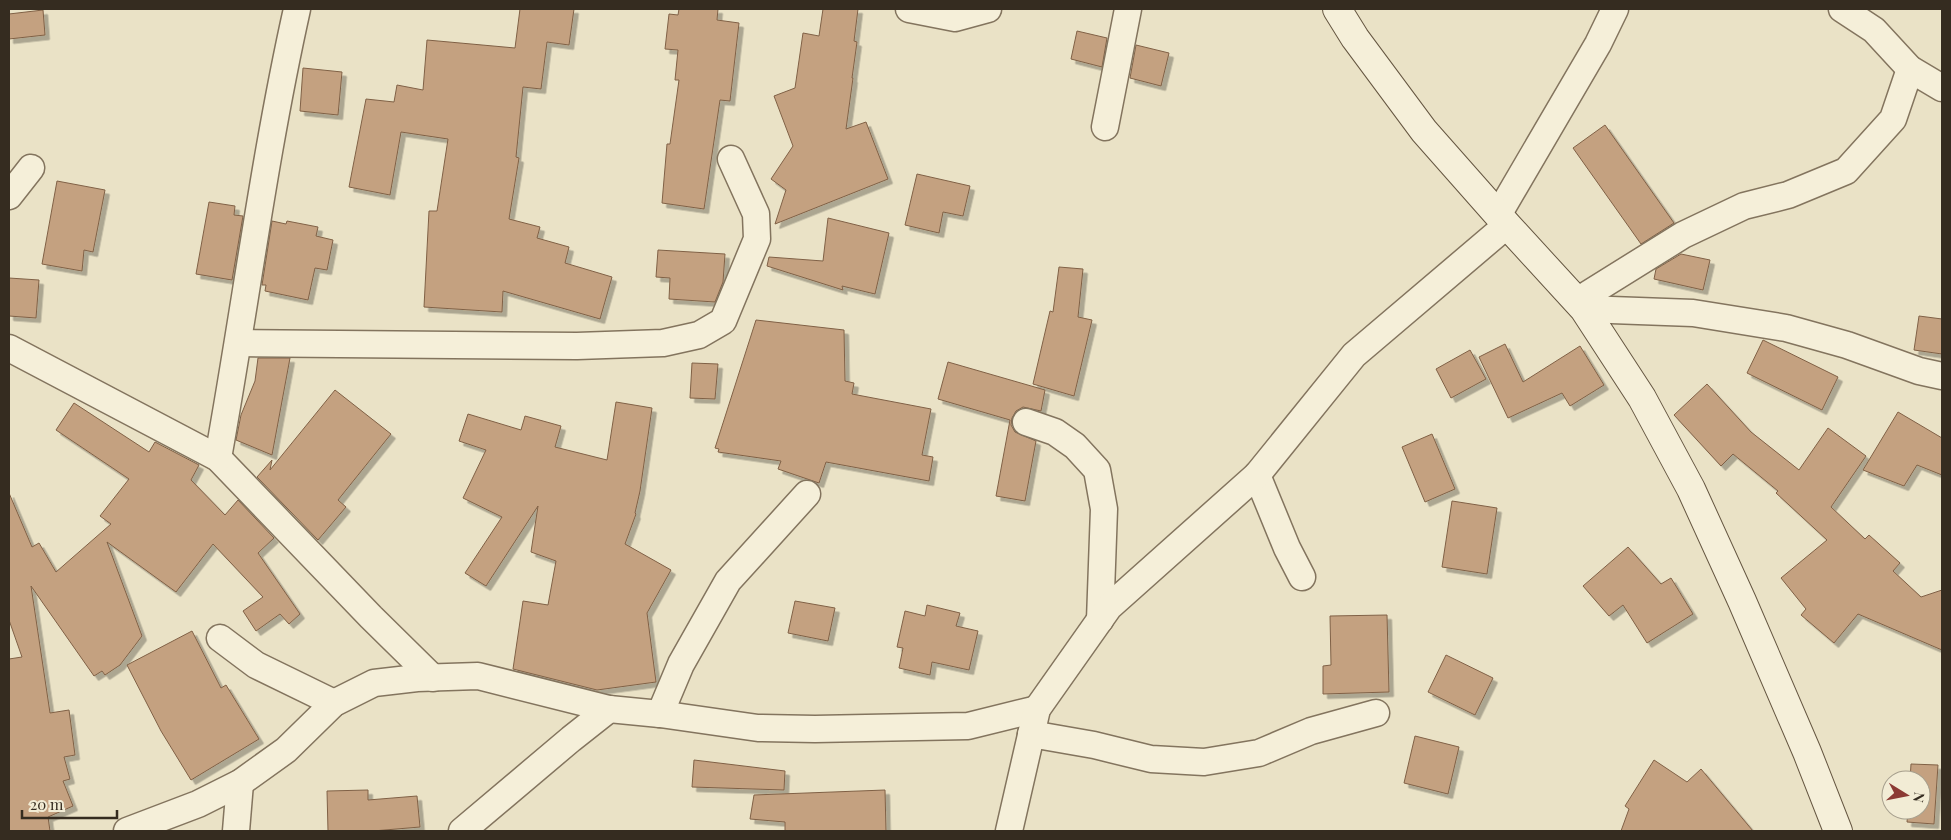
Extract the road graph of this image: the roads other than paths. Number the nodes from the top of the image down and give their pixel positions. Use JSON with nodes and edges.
{"nodes":[{"id":1,"x":297,"y":9,"type":"edge"},
{"id":2,"x":909,"y":9,"type":"edge"},
{"id":3,"x":988,"y":9,"type":"edge"},
{"id":4,"x":1128,"y":9,"type":"edge"},
{"id":5,"x":1337,"y":9,"type":"edge"},
{"id":6,"x":1615,"y":9,"type":"edge"},
{"id":7,"x":1842,"y":9,"type":"edge"},
{"id":8,"x":1910,"y":69,"type":"junction"},
{"id":9,"x":1942,"y":88,"type":"edge"},
{"id":10,"x":1105,"y":127,"type":"dead end"},
{"id":11,"x":732,"y":159,"type":"dead end"},
{"id":12,"x":31,"y":168,"type":"dead end"},
{"id":13,"x":9,"y":196,"type":"edge"},
{"id":14,"x":1503,"y":220,"type":"junction"},
{"id":15,"x":1581,"y":305,"type":"junction"},
{"id":16,"x":239,"y":343,"type":"junction"},
{"id":17,"x":9,"y":348,"type":"edge"},
{"id":18,"x":1942,"y":376,"type":"edge"},
{"id":19,"x":1026,"y":422,"type":"dead end"},
{"id":20,"x":218,"y":458,"type":"junction"},
{"id":21,"x":1257,"y":475,"type":"junction"},
{"id":22,"x":807,"y":494,"type":"dead end"},
{"id":23,"x":1302,"y":577,"type":"dead end"},
{"id":24,"x":1100,"y":620,"type":"junction"},
{"id":25,"x":220,"y":638,"type":"dead end"},
{"id":26,"x":433,"y":678,"type":"junction"},
{"id":27,"x":334,"y":703,"type":"junction"},
{"id":28,"x":609,"y":709,"type":"junction"},
{"id":29,"x":1376,"y":713,"type":"dead end"},
{"id":30,"x":660,"y":714,"type":"junction"},
{"id":31,"x":1034,"y":721,"type":"junction"},
{"id":32,"x":240,"y":783,"type":"junction"},
{"id":33,"x":128,"y":831,"type":"edge"},
{"id":34,"x":236,"y":831,"type":"edge"},
{"id":35,"x":462,"y":831,"type":"edge"},
{"id":36,"x":1009,"y":831,"type":"edge"},
{"id":37,"x":1838,"y":831,"type":"edge"}],
"edges":[{"from":1,"to":16,"type":"street"},
{"from":2,"to":3,"type":"street"},
{"from":4,"to":10,"type":"street"},
{"from":5,"to":14,"type":"street"},
{"from":6,"to":14,"type":"street"},
{"from":7,"to":8,"type":"street"},
{"from":8,"to":9,"type":"street"},
{"from":8,"to":15,"type":"street"},
{"from":11,"to":16,"type":"street"},
{"from":12,"to":13,"type":"street"},
{"from":14,"to":15,"type":"street"},
{"from":14,"to":21,"type":"street"},
{"from":15,"to":18,"type":"street"},
{"from":15,"to":37,"type":"street"},
{"from":16,"to":20,"type":"street"},
{"from":17,"to":20,"type":"street"},
{"from":19,"to":24,"type":"street"},
{"from":20,"to":26,"type":"street"},
{"from":21,"to":23,"type":"street"},
{"from":21,"to":24,"type":"street"},
{"from":22,"to":30,"type":"street"},
{"from":24,"to":31,"type":"street"},
{"from":25,"to":27,"type":"street"},
{"from":26,"to":27,"type":"street"},
{"from":26,"to":28,"type":"street"},
{"from":27,"to":32,"type":"street"},
{"from":28,"to":30,"type":"street"},
{"from":28,"to":35,"type":"street"},
{"from":29,"to":31,"type":"street"},
{"from":30,"to":31,"type":"street"},
{"from":31,"to":36,"type":"street"},
{"from":32,"to":33,"type":"street"},
{"from":32,"to":34,"type":"street"}]}
